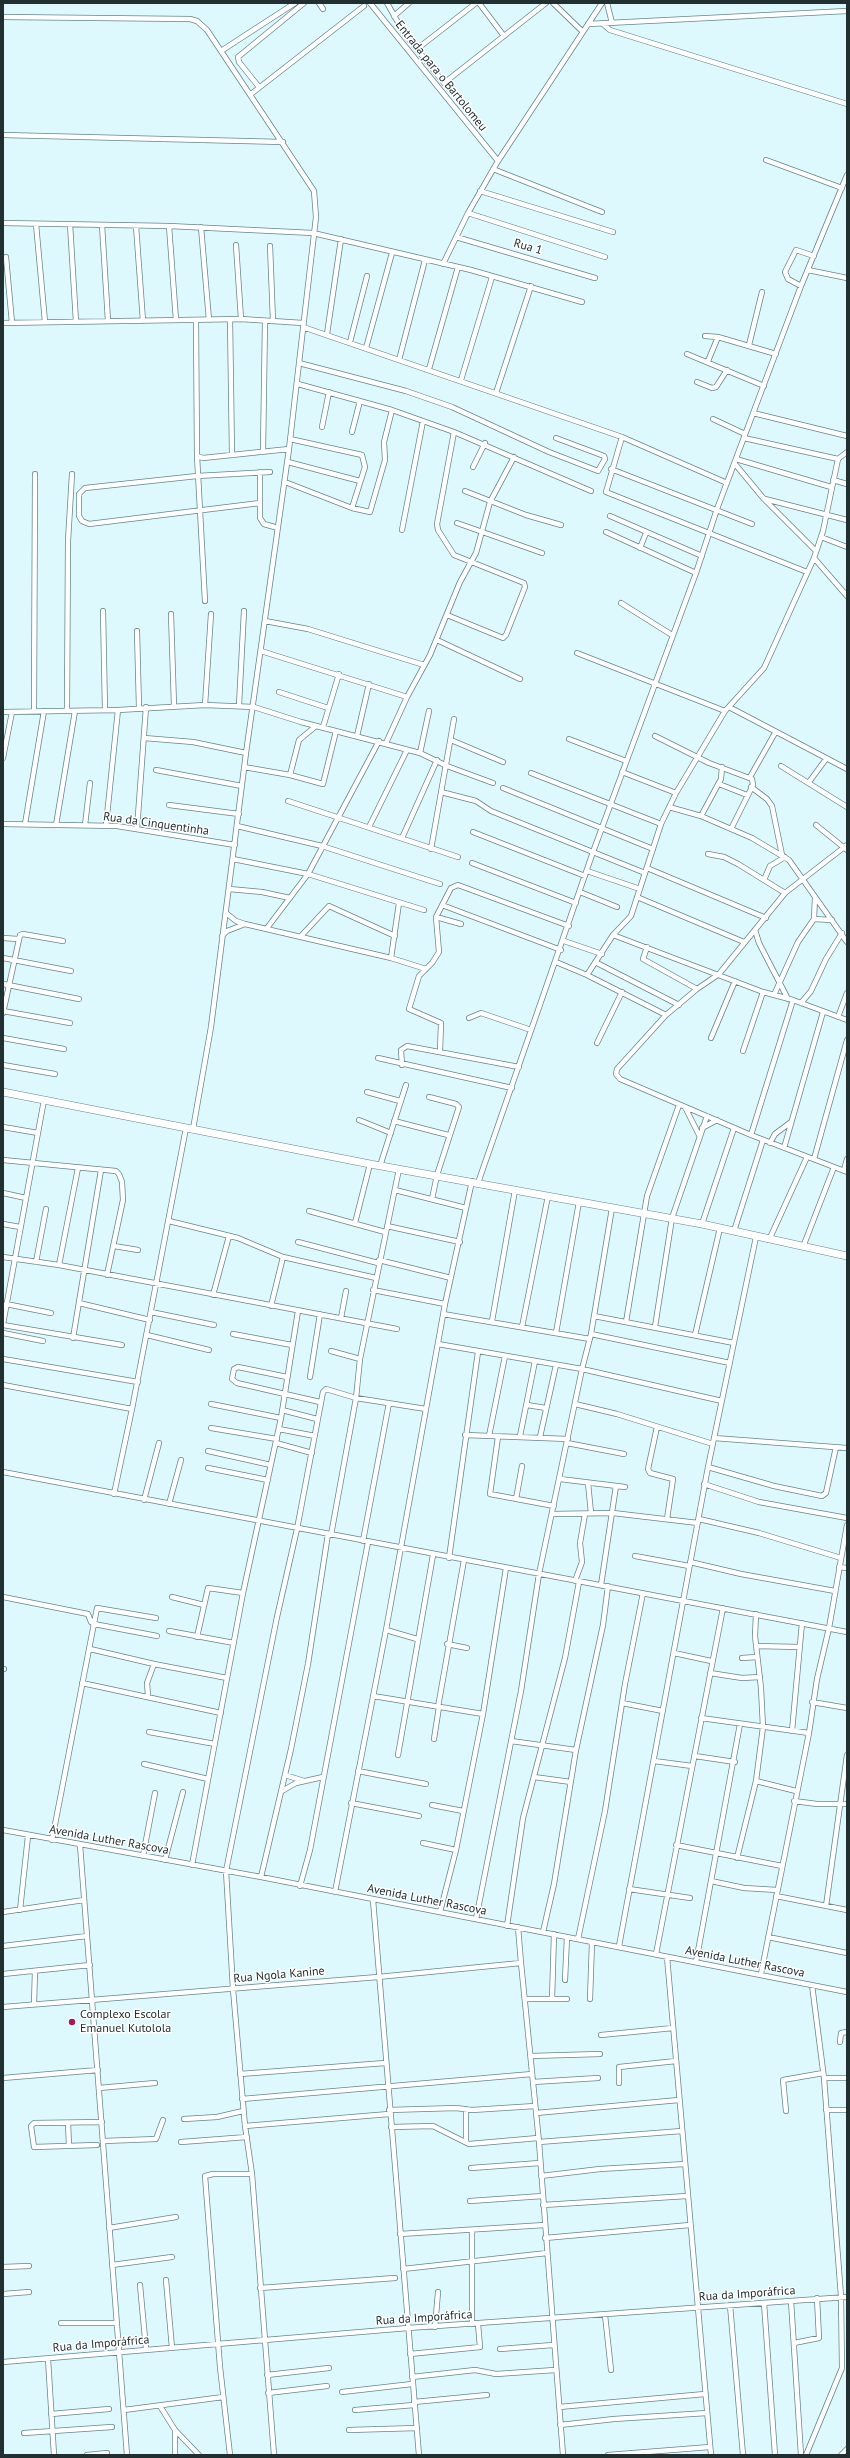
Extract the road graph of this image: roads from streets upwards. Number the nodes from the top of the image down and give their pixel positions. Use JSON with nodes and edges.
{"nodes":[{"id":1,"x":295,"y":3,"type":"edge"},
{"id":2,"x":304,"y":3,"type":"edge"},
{"id":3,"x":319,"y":3,"type":"edge"},
{"id":4,"x":370,"y":3,"type":"edge"},
{"id":5,"x":387,"y":3,"type":"edge"},
{"id":6,"x":410,"y":3,"type":"edge"},
{"id":7,"x":476,"y":3,"type":"edge"},
{"id":8,"x":479,"y":3,"type":"edge"},
{"id":9,"x":546,"y":3,"type":"edge"},
{"id":10,"x":553,"y":3,"type":"edge"},
{"id":11,"x":602,"y":3,"type":"edge"},
{"id":12,"x":607,"y":3,"type":"edge"},
{"id":13,"x":364,"y":6,"type":"dead end"},
{"id":14,"x":323,"y":9,"type":"dead end"},
{"id":15,"x":847,"y":11,"type":"edge"},
{"id":16,"x":3,"y":16,"type":"edge"},
{"id":17,"x":394,"y":16,"type":"junction"},
{"id":18,"x":612,"y":23,"type":"junction"},
{"id":19,"x":588,"y":24,"type":"junction"},
{"id":20,"x":603,"y":24,"type":"junction"},
{"id":21,"x":583,"y":32,"type":"junction"},
{"id":22,"x":504,"y":36,"type":"junction"},
{"id":23,"x":417,"y":49,"type":"junction"},
{"id":24,"x":221,"y":51,"type":"junction"},
{"id":25,"x":259,"y":87,"type":"junction"},
{"id":26,"x":250,"y":94,"type":"junction"},
{"id":27,"x":847,"y":104,"type":"edge"},
{"id":28,"x":3,"y":135,"type":"edge"},
{"id":29,"x":282,"y":142,"type":"junction"},
{"id":30,"x":766,"y":160,"type":"dead end"},
{"id":31,"x":498,"y":161,"type":"junction"},
{"id":32,"x":493,"y":169,"type":"junction"},
{"id":33,"x":847,"y":175,"type":"edge"},
{"id":34,"x":842,"y":188,"type":"junction"},
{"id":35,"x":480,"y":191,"type":"junction"},
{"id":36,"x":602,"y":212,"type":"dead end"},
{"id":37,"x":468,"y":213,"type":"junction"},
{"id":38,"x":3,"y":223,"type":"edge"},
{"id":39,"x":36,"y":224,"type":"junction"},
{"id":40,"x":70,"y":224,"type":"junction"},
{"id":41,"x":102,"y":225,"type":"junction"},
{"id":42,"x":136,"y":226,"type":"junction"},
{"id":43,"x":169,"y":226,"type":"junction"},
{"id":44,"x":201,"y":227,"type":"junction"},
{"id":45,"x":612,"y":232,"type":"dead end"},
{"id":46,"x":313,"y":233,"type":"junction"},
{"id":47,"x":456,"y":237,"type":"junction"},
{"id":48,"x":341,"y":239,"type":"junction"},
{"id":49,"x":236,"y":245,"type":"dead end"},
{"id":50,"x":270,"y":246,"type":"dead end"},
{"id":51,"x":392,"y":253,"type":"junction"},
{"id":52,"x":814,"y":256,"type":"junction"},
{"id":53,"x":6,"y":257,"type":"dead end"},
{"id":54,"x":605,"y":257,"type":"dead end"},
{"id":55,"x":425,"y":260,"type":"junction"},
{"id":56,"x":443,"y":264,"type":"junction"},
{"id":57,"x":458,"y":267,"type":"junction"},
{"id":58,"x":808,"y":270,"type":"junction"},
{"id":59,"x":367,"y":276,"type":"dead end"},
{"id":60,"x":492,"y":277,"type":"junction"},
{"id":61,"x":595,"y":278,"type":"dead end"},
{"id":62,"x":847,"y":278,"type":"edge"},
{"id":63,"x":531,"y":286,"type":"junction"},
{"id":64,"x":801,"y":286,"type":"junction"},
{"id":65,"x":762,"y":292,"type":"dead end"},
{"id":66,"x":582,"y":302,"type":"dead end"},
{"id":67,"x":230,"y":319,"type":"junction"},
{"id":68,"x":241,"y":319,"type":"junction"},
{"id":69,"x":176,"y":320,"type":"junction"},
{"id":70,"x":196,"y":320,"type":"junction"},
{"id":71,"x":209,"y":320,"type":"junction"},
{"id":72,"x":108,"y":321,"type":"junction"},
{"id":73,"x":143,"y":321,"type":"junction"},
{"id":74,"x":265,"y":321,"type":"junction"},
{"id":75,"x":273,"y":321,"type":"junction"},
{"id":76,"x":45,"y":322,"type":"junction"},
{"id":77,"x":76,"y":322,"type":"junction"},
{"id":78,"x":3,"y":323,"type":"edge"},
{"id":79,"x":12,"y":323,"type":"junction"},
{"id":80,"x":303,"y":325,"type":"junction"},
{"id":81,"x":326,"y":334,"type":"junction"},
{"id":82,"x":705,"y":336,"type":"dead end"},
{"id":83,"x":718,"y":337,"type":"junction"},
{"id":84,"x":350,"y":342,"type":"junction"},
{"id":85,"x":749,"y":345,"type":"junction"},
{"id":86,"x":366,"y":348,"type":"junction"},
{"id":87,"x":687,"y":354,"type":"dead end"},
{"id":88,"x":776,"y":354,"type":"junction"},
{"id":89,"x":399,"y":360,"type":"junction"},
{"id":90,"x":708,"y":361,"type":"junction"},
{"id":91,"x":299,"y":362,"type":"junction"},
{"id":92,"x":429,"y":369,"type":"junction"},
{"id":93,"x":727,"y":370,"type":"junction"},
{"id":94,"x":461,"y":380,"type":"junction"},
{"id":95,"x":697,"y":382,"type":"dead end"},
{"id":96,"x":298,"y":384,"type":"junction"},
{"id":97,"x":764,"y":386,"type":"junction"},
{"id":98,"x":328,"y":392,"type":"junction"},
{"id":99,"x":496,"y":393,"type":"junction"},
{"id":100,"x":360,"y":401,"type":"junction"},
{"id":101,"x":392,"y":410,"type":"junction"},
{"id":102,"x":753,"y":413,"type":"junction"},
{"id":103,"x":713,"y":420,"type":"dead end"},
{"id":104,"x":423,"y":422,"type":"junction"},
{"id":105,"x":322,"y":427,"type":"dead end"},
{"id":106,"x":352,"y":432,"type":"dead end"},
{"id":107,"x":454,"y":432,"type":"junction"},
{"id":108,"x":745,"y":436,"type":"junction"},
{"id":109,"x":847,"y":436,"type":"edge"},
{"id":110,"x":622,"y":437,"type":"junction"},
{"id":111,"x":556,"y":438,"type":"dead end"},
{"id":112,"x":290,"y":439,"type":"junction"},
{"id":113,"x":484,"y":444,"type":"junction"},
{"id":114,"x":289,"y":449,"type":"junction"},
{"id":115,"x":263,"y":451,"type":"junction"},
{"id":116,"x":847,"y":452,"type":"edge"},
{"id":117,"x":232,"y":454,"type":"junction"},
{"id":118,"x":197,"y":456,"type":"junction"},
{"id":119,"x":514,"y":457,"type":"junction"},
{"id":120,"x":838,"y":459,"type":"junction"},
{"id":121,"x":735,"y":461,"type":"junction"},
{"id":122,"x":288,"y":462,"type":"junction"},
{"id":123,"x":473,"y":467,"type":"dead end"},
{"id":124,"x":611,"y":469,"type":"junction"},
{"id":125,"x":260,"y":472,"type":"junction"},
{"id":126,"x":270,"y":472,"type":"dead end"},
{"id":127,"x":35,"y":474,"type":"dead end"},
{"id":128,"x":72,"y":474,"type":"dead end"},
{"id":129,"x":197,"y":476,"type":"junction"},
{"id":130,"x":833,"y":480,"type":"junction"},
{"id":131,"x":360,"y":481,"type":"junction"},
{"id":132,"x":285,"y":482,"type":"junction"},
{"id":133,"x":727,"y":483,"type":"junction"},
{"id":134,"x":847,"y":484,"type":"edge"},
{"id":135,"x":831,"y":487,"type":"junction"},
{"id":136,"x":591,"y":490,"type":"dead end"},
{"id":137,"x":465,"y":491,"type":"dead end"},
{"id":138,"x":764,"y":499,"type":"junction"},
{"id":139,"x":490,"y":502,"type":"junction"},
{"id":140,"x":260,"y":503,"type":"junction"},
{"id":141,"x":352,"y":508,"type":"junction"},
{"id":142,"x":717,"y":509,"type":"junction"},
{"id":143,"x":199,"y":511,"type":"junction"},
{"id":144,"x":826,"y":514,"type":"junction"},
{"id":145,"x":610,"y":516,"type":"dead end"},
{"id":146,"x":847,"y":520,"type":"edge"},
{"id":147,"x":457,"y":523,"type":"dead end"},
{"id":148,"x":752,"y":524,"type":"dead end"},
{"id":149,"x":561,"y":525,"type":"dead end"},
{"id":150,"x":278,"y":528,"type":"junction"},
{"id":151,"x":402,"y":530,"type":"dead end"},
{"id":152,"x":482,"y":531,"type":"junction"},
{"id":153,"x":606,"y":532,"type":"dead end"},
{"id":154,"x":710,"y":532,"type":"junction"},
{"id":155,"x":646,"y":533,"type":"junction"},
{"id":156,"x":821,"y":537,"type":"junction"},
{"id":157,"x":847,"y":547,"type":"edge"},
{"id":158,"x":640,"y":548,"type":"junction"},
{"id":159,"x":816,"y":551,"type":"junction"},
{"id":160,"x":542,"y":553,"type":"dead end"},
{"id":161,"x":702,"y":556,"type":"junction"},
{"id":162,"x":814,"y":558,"type":"junction"},
{"id":163,"x":472,"y":562,"type":"junction"},
{"id":164,"x":807,"y":572,"type":"junction"},
{"id":165,"x":696,"y":573,"type":"junction"},
{"id":166,"x":847,"y":596,"type":"edge"},
{"id":167,"x":205,"y":601,"type":"dead end"},
{"id":168,"x":621,"y":603,"type":"dead end"},
{"id":169,"x":103,"y":611,"type":"dead end"},
{"id":170,"x":244,"y":611,"type":"dead end"},
{"id":171,"x":171,"y":614,"type":"dead end"},
{"id":172,"x":211,"y":614,"type":"dead end"},
{"id":173,"x":447,"y":615,"type":"junction"},
{"id":174,"x":265,"y":621,"type":"junction"},
{"id":175,"x":137,"y":631,"type":"dead end"},
{"id":176,"x":672,"y":635,"type":"junction"},
{"id":177,"x":437,"y":640,"type":"junction"},
{"id":178,"x":261,"y":651,"type":"junction"},
{"id":179,"x":578,"y":653,"type":"dead end"},
{"id":180,"x":424,"y":665,"type":"junction"},
{"id":181,"x":339,"y":674,"type":"junction"},
{"id":182,"x":520,"y":679,"type":"dead end"},
{"id":183,"x":369,"y":684,"type":"junction"},
{"id":184,"x":656,"y":684,"type":"junction"},
{"id":185,"x":279,"y":692,"type":"dead end"},
{"id":186,"x":407,"y":697,"type":"junction"},
{"id":187,"x":205,"y":705,"type":"junction"},
{"id":188,"x":239,"y":705,"type":"junction"},
{"id":189,"x":174,"y":706,"type":"junction"},
{"id":190,"x":254,"y":707,"type":"junction"},
{"id":191,"x":139,"y":708,"type":"junction"},
{"id":192,"x":146,"y":708,"type":"junction"},
{"id":193,"x":328,"y":708,"type":"junction"},
{"id":194,"x":727,"y":709,"type":"junction"},
{"id":195,"x":105,"y":710,"type":"junction"},
{"id":196,"x":118,"y":710,"type":"junction"},
{"id":197,"x":34,"y":711,"type":"junction"},
{"id":198,"x":44,"y":711,"type":"junction"},
{"id":199,"x":67,"y":711,"type":"junction"},
{"id":200,"x":75,"y":711,"type":"junction"},
{"id":201,"x":429,"y":711,"type":"dead end"},
{"id":202,"x":3,"y":712,"type":"edge"},
{"id":203,"x":12,"y":712,"type":"junction"},
{"id":204,"x":454,"y":719,"type":"dead end"},
{"id":205,"x":316,"y":726,"type":"junction"},
{"id":206,"x":323,"y":727,"type":"junction"},
{"id":207,"x":336,"y":730,"type":"junction"},
{"id":208,"x":775,"y":733,"type":"junction"},
{"id":209,"x":356,"y":736,"type":"junction"},
{"id":210,"x":655,"y":736,"type":"dead end"},
{"id":211,"x":144,"y":738,"type":"junction"},
{"id":212,"x":569,"y":739,"type":"dead end"},
{"id":213,"x":451,"y":740,"type":"junction"},
{"id":214,"x":379,"y":741,"type":"junction"},
{"id":215,"x":386,"y":743,"type":"junction"},
{"id":216,"x":407,"y":750,"type":"junction"},
{"id":217,"x":420,"y":752,"type":"junction"},
{"id":218,"x":246,"y":753,"type":"junction"},
{"id":219,"x":697,"y":757,"type":"junction"},
{"id":220,"x":3,"y":758,"type":"edge"},
{"id":221,"x":826,"y":759,"type":"junction"},
{"id":222,"x":437,"y":760,"type":"junction"},
{"id":223,"x":626,"y":761,"type":"junction"},
{"id":224,"x":503,"y":762,"type":"dead end"},
{"id":225,"x":447,"y":766,"type":"junction"},
{"id":226,"x":780,"y":766,"type":"dead end"},
{"id":227,"x":722,"y":767,"type":"junction"},
{"id":228,"x":244,"y":768,"type":"junction"},
{"id":229,"x":847,"y":769,"type":"edge"},
{"id":230,"x":156,"y":770,"type":"dead end"},
{"id":231,"x":622,"y":772,"type":"junction"},
{"id":232,"x":531,"y":773,"type":"dead end"},
{"id":233,"x":290,"y":775,"type":"junction"},
{"id":234,"x":750,"y":777,"type":"junction"},
{"id":235,"x":809,"y":782,"type":"junction"},
{"id":236,"x":90,"y":783,"type":"dead end"},
{"id":237,"x":493,"y":783,"type":"dead end"},
{"id":238,"x":718,"y":784,"type":"junction"},
{"id":239,"x":242,"y":786,"type":"junction"},
{"id":240,"x":752,"y":787,"type":"junction"},
{"id":241,"x":503,"y":788,"type":"dead end"},
{"id":242,"x":441,"y":792,"type":"junction"},
{"id":243,"x":676,"y":793,"type":"junction"},
{"id":244,"x":748,"y":795,"type":"junction"},
{"id":245,"x":288,"y":801,"type":"dead end"},
{"id":246,"x":169,"y":805,"type":"dead end"},
{"id":247,"x":611,"y":806,"type":"junction"},
{"id":248,"x":669,"y":807,"type":"junction"},
{"id":249,"x":847,"y":807,"type":"edge"},
{"id":250,"x":239,"y":814,"type":"junction"},
{"id":251,"x":701,"y":816,"type":"junction"},
{"id":252,"x":340,"y":817,"type":"junction"},
{"id":253,"x":3,"y":824,"type":"edge"},
{"id":254,"x":25,"y":824,"type":"junction"},
{"id":255,"x":661,"y":824,"type":"junction"},
{"id":256,"x":56,"y":825,"type":"junction"},
{"id":257,"x":85,"y":825,"type":"junction"},
{"id":258,"x":106,"y":825,"type":"junction"},
{"id":259,"x":816,"y":825,"type":"dead end"},
{"id":260,"x":237,"y":826,"type":"junction"},
{"id":261,"x":369,"y":826,"type":"junction"},
{"id":262,"x":137,"y":829,"type":"junction"},
{"id":263,"x":602,"y":829,"type":"junction"},
{"id":264,"x":731,"y":830,"type":"junction"},
{"id":265,"x":473,"y":832,"type":"dead end"},
{"id":266,"x":402,"y":838,"type":"junction"},
{"id":267,"x":235,"y":845,"type":"junction"},
{"id":268,"x":322,"y":846,"type":"junction"},
{"id":269,"x":846,"y":847,"type":"edge"},
{"id":270,"x":431,"y":848,"type":"junction"},
{"id":271,"x":653,"y":849,"type":"junction"},
{"id":272,"x":593,"y":852,"type":"junction"},
{"id":273,"x":708,"y":854,"type":"dead end"},
{"id":274,"x":458,"y":856,"type":"dead end"},
{"id":275,"x":784,"y":856,"type":"junction"},
{"id":276,"x":233,"y":859,"type":"junction"},
{"id":277,"x":472,"y":863,"type":"dead end"},
{"id":278,"x":646,"y":871,"type":"junction"},
{"id":279,"x":308,"y":874,"type":"junction"},
{"id":280,"x":586,"y":874,"type":"junction"},
{"id":281,"x":803,"y":878,"type":"junction"},
{"id":282,"x":764,"y":880,"type":"junction"},
{"id":283,"x":440,"y":884,"type":"dead end"},
{"id":284,"x":640,"y":888,"type":"junction"},
{"id":285,"x":229,"y":889,"type":"junction"},
{"id":286,"x":580,"y":892,"type":"junction"},
{"id":287,"x":785,"y":893,"type":"junction"},
{"id":288,"x":637,"y":897,"type":"junction"},
{"id":289,"x":815,"y":897,"type":"junction"},
{"id":290,"x":290,"y":898,"type":"junction"},
{"id":291,"x":576,"y":903,"type":"junction"},
{"id":292,"x":400,"y":904,"type":"junction"},
{"id":293,"x":442,"y":905,"type":"junction"},
{"id":294,"x":617,"y":906,"type":"dead end"},
{"id":295,"x":424,"y":910,"type":"dead end"},
{"id":296,"x":226,"y":913,"type":"junction"},
{"id":297,"x":436,"y":917,"type":"junction"},
{"id":298,"x":766,"y":918,"type":"junction"},
{"id":299,"x":814,"y":919,"type":"junction"},
{"id":300,"x":832,"y":920,"type":"junction"},
{"id":301,"x":245,"y":924,"type":"junction"},
{"id":302,"x":462,"y":924,"type":"dead end"},
{"id":303,"x":569,"y":926,"type":"junction"},
{"id":304,"x":267,"y":928,"type":"junction"},
{"id":305,"x":756,"y":930,"type":"junction"},
{"id":306,"x":842,"y":934,"type":"junction"},
{"id":307,"x":613,"y":935,"type":"junction"},
{"id":308,"x":222,"y":936,"type":"junction"},
{"id":309,"x":301,"y":936,"type":"junction"},
{"id":310,"x":394,"y":936,"type":"junction"},
{"id":311,"x":3,"y":938,"type":"edge"},
{"id":312,"x":18,"y":939,"type":"junction"},
{"id":313,"x":564,"y":941,"type":"junction"},
{"id":314,"x":63,"y":942,"type":"dead end"},
{"id":315,"x":744,"y":942,"type":"junction"},
{"id":316,"x":847,"y":942,"type":"edge"},
{"id":317,"x":647,"y":947,"type":"junction"},
{"id":318,"x":560,"y":950,"type":"junction"},
{"id":319,"x":602,"y":954,"type":"junction"},
{"id":320,"x":3,"y":958,"type":"edge"},
{"id":321,"x":391,"y":958,"type":"junction"},
{"id":322,"x":14,"y":960,"type":"junction"},
{"id":323,"x":556,"y":962,"type":"junction"},
{"id":324,"x":597,"y":963,"type":"junction"},
{"id":325,"x":426,"y":969,"type":"junction"},
{"id":326,"x":71,"y":971,"type":"dead end"},
{"id":327,"x":719,"y":974,"type":"junction"},
{"id":328,"x":588,"y":975,"type":"junction"},
{"id":329,"x":735,"y":980,"type":"junction"},
{"id":330,"x":780,"y":982,"type":"junction"},
{"id":331,"x":3,"y":984,"type":"edge"},
{"id":332,"x":9,"y":985,"type":"junction"},
{"id":333,"x":697,"y":989,"type":"junction"},
{"id":334,"x":622,"y":992,"type":"junction"},
{"id":335,"x":763,"y":992,"type":"junction"},
{"id":336,"x":847,"y":992,"type":"edge"},
{"id":337,"x":774,"y":995,"type":"junction"},
{"id":338,"x":79,"y":999,"type":"dead end"},
{"id":339,"x":790,"y":1000,"type":"junction"},
{"id":340,"x":801,"y":1004,"type":"junction"},
{"id":341,"x":680,"y":1005,"type":"junction"},
{"id":342,"x":3,"y":1012,"type":"edge"},
{"id":343,"x":823,"y":1012,"type":"junction"},
{"id":344,"x":666,"y":1015,"type":"junction"},
{"id":345,"x":838,"y":1017,"type":"junction"},
{"id":346,"x":468,"y":1018,"type":"dead end"},
{"id":347,"x":847,"y":1020,"type":"edge"},
{"id":348,"x":70,"y":1023,"type":"dead end"},
{"id":349,"x":531,"y":1030,"type":"junction"},
{"id":350,"x":3,"y":1038,"type":"edge"},
{"id":351,"x":712,"y":1038,"type":"dead end"},
{"id":352,"x":847,"y":1040,"type":"edge"},
{"id":353,"x":597,"y":1043,"type":"dead end"},
{"id":354,"x":64,"y":1049,"type":"dead end"},
{"id":355,"x":440,"y":1051,"type":"junction"},
{"id":356,"x":743,"y":1051,"type":"dead end"},
{"id":357,"x":378,"y":1058,"type":"dead end"},
{"id":358,"x":3,"y":1064,"type":"edge"},
{"id":359,"x":402,"y":1065,"type":"junction"},
{"id":360,"x":519,"y":1067,"type":"junction"},
{"id":361,"x":55,"y":1074,"type":"dead end"},
{"id":362,"x":406,"y":1085,"type":"dead end"},
{"id":363,"x":512,"y":1088,"type":"junction"},
{"id":364,"x":3,"y":1092,"type":"edge"},
{"id":365,"x":367,"y":1092,"type":"dead end"},
{"id":366,"x":429,"y":1097,"type":"dead end"},
{"id":367,"x":44,"y":1100,"type":"junction"},
{"id":368,"x":400,"y":1102,"type":"junction"},
{"id":369,"x":679,"y":1104,"type":"junction"},
{"id":370,"x":685,"y":1107,"type":"junction"},
{"id":371,"x":706,"y":1116,"type":"junction"},
{"id":372,"x":359,"y":1120,"type":"dead end"},
{"id":373,"x":717,"y":1120,"type":"junction"},
{"id":374,"x":394,"y":1121,"type":"junction"},
{"id":375,"x":791,"y":1122,"type":"junction"},
{"id":376,"x":3,"y":1127,"type":"edge"},
{"id":377,"x":190,"y":1128,"type":"junction"},
{"id":378,"x":702,"y":1128,"type":"junction"},
{"id":379,"x":734,"y":1128,"type":"junction"},
{"id":380,"x":38,"y":1133,"type":"junction"},
{"id":381,"x":391,"y":1133,"type":"junction"},
{"id":382,"x":448,"y":1135,"type":"junction"},
{"id":383,"x":699,"y":1135,"type":"junction"},
{"id":384,"x":751,"y":1135,"type":"junction"},
{"id":385,"x":763,"y":1140,"type":"junction"},
{"id":386,"x":770,"y":1143,"type":"junction"},
{"id":387,"x":784,"y":1148,"type":"junction"},
{"id":388,"x":807,"y":1156,"type":"junction"},
{"id":389,"x":814,"y":1159,"type":"junction"},
{"id":390,"x":3,"y":1160,"type":"edge"},
{"id":391,"x":847,"y":1160,"type":"edge"},
{"id":392,"x":33,"y":1164,"type":"junction"},
{"id":393,"x":370,"y":1164,"type":"junction"},
{"id":394,"x":380,"y":1166,"type":"junction"},
{"id":395,"x":834,"y":1167,"type":"junction"},
{"id":396,"x":78,"y":1168,"type":"junction"},
{"id":397,"x":101,"y":1170,"type":"junction"},
{"id":398,"x":399,"y":1170,"type":"junction"},
{"id":399,"x":845,"y":1171,"type":"edge"},
{"id":400,"x":436,"y":1175,"type":"junction"},
{"id":401,"x":475,"y":1182,"type":"junction"},
{"id":402,"x":395,"y":1190,"type":"junction"},
{"id":403,"x":515,"y":1190,"type":"junction"},
{"id":404,"x":3,"y":1193,"type":"edge"},
{"id":405,"x":548,"y":1196,"type":"junction"},
{"id":406,"x":26,"y":1198,"type":"junction"},
{"id":407,"x":432,"y":1199,"type":"junction"},
{"id":408,"x":579,"y":1202,"type":"junction"},
{"id":409,"x":466,"y":1208,"type":"junction"},
{"id":410,"x":612,"y":1208,"type":"junction"},
{"id":411,"x":46,"y":1209,"type":"dead end"},
{"id":412,"x":309,"y":1210,"type":"dead end"},
{"id":413,"x":643,"y":1213,"type":"junction"},
{"id":414,"x":672,"y":1218,"type":"junction"},
{"id":415,"x":169,"y":1221,"type":"junction"},
{"id":416,"x":355,"y":1223,"type":"junction"},
{"id":417,"x":3,"y":1224,"type":"edge"},
{"id":418,"x":702,"y":1224,"type":"junction"},
{"id":419,"x":387,"y":1226,"type":"junction"},
{"id":420,"x":20,"y":1227,"type":"junction"},
{"id":421,"x":720,"y":1228,"type":"junction"},
{"id":422,"x":734,"y":1231,"type":"junction"},
{"id":423,"x":385,"y":1232,"type":"junction"},
{"id":424,"x":229,"y":1236,"type":"junction"},
{"id":425,"x":756,"y":1237,"type":"junction"},
{"id":426,"x":769,"y":1240,"type":"junction"},
{"id":427,"x":298,"y":1242,"type":"dead end"},
{"id":428,"x":460,"y":1242,"type":"junction"},
{"id":429,"x":114,"y":1246,"type":"junction"},
{"id":430,"x":803,"y":1247,"type":"junction"},
{"id":431,"x":138,"y":1250,"type":"dead end"},
{"id":432,"x":847,"y":1256,"type":"edge"},
{"id":433,"x":3,"y":1257,"type":"edge"},
{"id":434,"x":283,"y":1257,"type":"junction"},
{"id":435,"x":14,"y":1259,"type":"junction"},
{"id":436,"x":36,"y":1262,"type":"junction"},
{"id":437,"x":379,"y":1262,"type":"junction"},
{"id":438,"x":59,"y":1265,"type":"junction"},
{"id":439,"x":83,"y":1270,"type":"junction"},
{"id":440,"x":107,"y":1274,"type":"junction"},
{"id":441,"x":376,"y":1278,"type":"junction"},
{"id":442,"x":451,"y":1278,"type":"junction"},
{"id":443,"x":157,"y":1285,"type":"junction"},
{"id":444,"x":373,"y":1290,"type":"junction"},
{"id":445,"x":346,"y":1291,"type":"dead end"},
{"id":446,"x":213,"y":1295,"type":"junction"},
{"id":447,"x":79,"y":1303,"type":"junction"},
{"id":448,"x":6,"y":1304,"type":"junction"},
{"id":449,"x":445,"y":1304,"type":"junction"},
{"id":450,"x":271,"y":1306,"type":"junction"},
{"id":451,"x":298,"y":1310,"type":"junction"},
{"id":452,"x":152,"y":1312,"type":"junction"},
{"id":453,"x":51,"y":1313,"type":"dead end"},
{"id":454,"x":320,"y":1314,"type":"junction"},
{"id":455,"x":443,"y":1314,"type":"junction"},
{"id":456,"x":594,"y":1316,"type":"junction"},
{"id":457,"x":341,"y":1318,"type":"junction"},
{"id":458,"x":150,"y":1320,"type":"junction"},
{"id":459,"x":492,"y":1321,"type":"junction"},
{"id":460,"x":368,"y":1322,"type":"junction"},
{"id":461,"x":626,"y":1322,"type":"junction"},
{"id":462,"x":3,"y":1324,"type":"edge"},
{"id":463,"x":214,"y":1325,"type":"dead end"},
{"id":464,"x":522,"y":1327,"type":"junction"},
{"id":465,"x":655,"y":1327,"type":"junction"},
{"id":466,"x":397,"y":1329,"type":"dead end"},
{"id":467,"x":3,"y":1333,"type":"edge"},
{"id":468,"x":556,"y":1333,"type":"junction"},
{"id":469,"x":233,"y":1334,"type":"dead end"},
{"id":470,"x":147,"y":1335,"type":"junction"},
{"id":471,"x":695,"y":1335,"type":"junction"},
{"id":472,"x":590,"y":1336,"type":"junction"},
{"id":473,"x":73,"y":1338,"type":"junction"},
{"id":474,"x":43,"y":1341,"type":"dead end"},
{"id":475,"x":734,"y":1343,"type":"junction"},
{"id":476,"x":438,"y":1344,"type":"junction"},
{"id":477,"x":122,"y":1345,"type":"dead end"},
{"id":478,"x":292,"y":1345,"type":"junction"},
{"id":479,"x":209,"y":1350,"type":"dead end"},
{"id":480,"x":331,"y":1351,"type":"dead end"},
{"id":481,"x":478,"y":1352,"type":"junction"},
{"id":482,"x":506,"y":1356,"type":"junction"},
{"id":483,"x":3,"y":1359,"type":"edge"},
{"id":484,"x":360,"y":1359,"type":"junction"},
{"id":485,"x":535,"y":1361,"type":"junction"},
{"id":486,"x":730,"y":1363,"type":"junction"},
{"id":487,"x":556,"y":1365,"type":"junction"},
{"id":488,"x":582,"y":1369,"type":"junction"},
{"id":489,"x":287,"y":1377,"type":"junction"},
{"id":490,"x":310,"y":1377,"type":"dead end"},
{"id":491,"x":138,"y":1382,"type":"junction"},
{"id":492,"x":3,"y":1385,"type":"edge"},
{"id":493,"x":285,"y":1394,"type":"junction"},
{"id":494,"x":356,"y":1398,"type":"junction"},
{"id":495,"x":722,"y":1401,"type":"junction"},
{"id":496,"x":320,"y":1402,"type":"junction"},
{"id":497,"x":388,"y":1403,"type":"junction"},
{"id":498,"x":210,"y":1404,"type":"dead end"},
{"id":499,"x":575,"y":1404,"type":"junction"},
{"id":500,"x":527,"y":1405,"type":"junction"},
{"id":501,"x":546,"y":1408,"type":"junction"},
{"id":502,"x":132,"y":1409,"type":"junction"},
{"id":503,"x":426,"y":1409,"type":"junction"},
{"id":504,"x":282,"y":1410,"type":"junction"},
{"id":505,"x":281,"y":1418,"type":"junction"},
{"id":506,"x":317,"y":1419,"type":"junction"},
{"id":507,"x":657,"y":1427,"type":"junction"},
{"id":508,"x":211,"y":1428,"type":"dead end"},
{"id":509,"x":279,"y":1430,"type":"junction"},
{"id":510,"x":465,"y":1435,"type":"junction"},
{"id":511,"x":315,"y":1436,"type":"junction"},
{"id":512,"x":489,"y":1436,"type":"junction"},
{"id":513,"x":520,"y":1436,"type":"junction"},
{"id":514,"x":498,"y":1437,"type":"junction"},
{"id":515,"x":540,"y":1437,"type":"junction"},
{"id":516,"x":714,"y":1438,"type":"junction"},
{"id":517,"x":276,"y":1441,"type":"junction"},
{"id":518,"x":568,"y":1441,"type":"junction"},
{"id":519,"x":159,"y":1443,"type":"dead end"},
{"id":520,"x":713,"y":1444,"type":"junction"},
{"id":521,"x":836,"y":1447,"type":"junction"},
{"id":522,"x":847,"y":1448,"type":"edge"},
{"id":523,"x":208,"y":1451,"type":"dead end"},
{"id":524,"x":312,"y":1453,"type":"junction"},
{"id":525,"x":624,"y":1454,"type":"dead end"},
{"id":526,"x":181,"y":1460,"type":"dead end"},
{"id":527,"x":271,"y":1465,"type":"junction"},
{"id":528,"x":522,"y":1466,"type":"dead end"},
{"id":529,"x":708,"y":1467,"type":"junction"},
{"id":530,"x":208,"y":1468,"type":"dead end"},
{"id":531,"x":3,"y":1472,"type":"edge"},
{"id":532,"x":560,"y":1479,"type":"junction"},
{"id":533,"x":268,"y":1480,"type":"junction"},
{"id":534,"x":588,"y":1483,"type":"junction"},
{"id":535,"x":704,"y":1484,"type":"junction"},
{"id":536,"x":616,"y":1486,"type":"junction"},
{"id":537,"x":625,"y":1487,"type":"dead end"},
{"id":538,"x":114,"y":1494,"type":"junction"},
{"id":539,"x":516,"y":1499,"type":"junction"},
{"id":540,"x":144,"y":1500,"type":"junction"},
{"id":541,"x":168,"y":1504,"type":"junction"},
{"id":542,"x":554,"y":1506,"type":"junction"},
{"id":543,"x":591,"y":1513,"type":"junction"},
{"id":544,"x":613,"y":1513,"type":"junction"},
{"id":545,"x":552,"y":1514,"type":"junction"},
{"id":546,"x":585,"y":1514,"type":"junction"},
{"id":547,"x":847,"y":1518,"type":"edge"},
{"id":548,"x":667,"y":1520,"type":"junction"},
{"id":549,"x":698,"y":1521,"type":"junction"},
{"id":550,"x":259,"y":1522,"type":"junction"},
{"id":551,"x":847,"y":1524,"type":"edge"},
{"id":552,"x":297,"y":1529,"type":"junction"},
{"id":553,"x":329,"y":1534,"type":"junction"},
{"id":554,"x":366,"y":1542,"type":"junction"},
{"id":555,"x":845,"y":1546,"type":"edge"},
{"id":556,"x":401,"y":1548,"type":"junction"},
{"id":557,"x":433,"y":1555,"type":"junction"},
{"id":558,"x":636,"y":1556,"type":"dead end"},
{"id":559,"x":449,"y":1558,"type":"junction"},
{"id":560,"x":841,"y":1558,"type":"junction"},
{"id":561,"x":464,"y":1560,"type":"junction"},
{"id":562,"x":690,"y":1564,"type":"junction"},
{"id":563,"x":839,"y":1567,"type":"junction"},
{"id":564,"x":506,"y":1568,"type":"junction"},
{"id":565,"x":847,"y":1568,"type":"edge"},
{"id":566,"x":539,"y":1574,"type":"junction"},
{"id":567,"x":577,"y":1582,"type":"junction"},
{"id":568,"x":601,"y":1585,"type":"junction"},
{"id":569,"x":608,"y":1586,"type":"junction"},
{"id":570,"x":835,"y":1591,"type":"junction"},
{"id":571,"x":243,"y":1593,"type":"junction"},
{"id":572,"x":643,"y":1593,"type":"junction"},
{"id":573,"x":3,"y":1597,"type":"edge"},
{"id":574,"x":172,"y":1597,"type":"dead end"},
{"id":575,"x":683,"y":1600,"type":"junction"},
{"id":576,"x":204,"y":1605,"type":"junction"},
{"id":577,"x":723,"y":1608,"type":"junction"},
{"id":578,"x":756,"y":1614,"type":"junction"},
{"id":579,"x":156,"y":1618,"type":"dead end"},
{"id":580,"x":802,"y":1623,"type":"junction"},
{"id":581,"x":94,"y":1624,"type":"junction"},
{"id":582,"x":829,"y":1628,"type":"junction"},
{"id":583,"x":386,"y":1630,"type":"junction"},
{"id":584,"x":169,"y":1631,"type":"dead end"},
{"id":585,"x":847,"y":1632,"type":"edge"},
{"id":586,"x":157,"y":1636,"type":"dead end"},
{"id":587,"x":197,"y":1637,"type":"junction"},
{"id":588,"x":417,"y":1639,"type":"junction"},
{"id":589,"x":234,"y":1643,"type":"junction"},
{"id":590,"x":447,"y":1644,"type":"junction"},
{"id":591,"x":756,"y":1646,"type":"junction"},
{"id":592,"x":799,"y":1647,"type":"junction"},
{"id":593,"x":467,"y":1648,"type":"dead end"},
{"id":594,"x":90,"y":1649,"type":"junction"},
{"id":595,"x":674,"y":1653,"type":"junction"},
{"id":596,"x":757,"y":1657,"type":"junction"},
{"id":597,"x":742,"y":1658,"type":"dead end"},
{"id":598,"x":711,"y":1661,"type":"junction"},
{"id":599,"x":154,"y":1664,"type":"junction"},
{"id":600,"x":710,"y":1673,"type":"junction"},
{"id":601,"x":760,"y":1677,"type":"junction"},
{"id":602,"x":227,"y":1678,"type":"junction"},
{"id":603,"x":82,"y":1683,"type":"junction"},
{"id":604,"x":148,"y":1696,"type":"junction"},
{"id":605,"x":373,"y":1696,"type":"junction"},
{"id":606,"x":408,"y":1702,"type":"junction"},
{"id":607,"x":812,"y":1702,"type":"junction"},
{"id":608,"x":622,"y":1703,"type":"junction"},
{"id":609,"x":438,"y":1707,"type":"junction"},
{"id":610,"x":847,"y":1708,"type":"edge"},
{"id":611,"x":663,"y":1711,"type":"junction"},
{"id":612,"x":222,"y":1713,"type":"junction"},
{"id":613,"x":483,"y":1714,"type":"junction"},
{"id":614,"x":701,"y":1718,"type":"junction"},
{"id":615,"x":740,"y":1724,"type":"junction"},
{"id":616,"x":763,"y":1727,"type":"junction"},
{"id":617,"x":792,"y":1731,"type":"junction"},
{"id":618,"x":149,"y":1732,"type":"dead end"},
{"id":619,"x":809,"y":1733,"type":"junction"},
{"id":620,"x":434,"y":1739,"type":"dead end"},
{"id":621,"x":511,"y":1741,"type":"junction"},
{"id":622,"x":215,"y":1744,"type":"junction"},
{"id":623,"x":543,"y":1745,"type":"junction"},
{"id":624,"x":576,"y":1750,"type":"junction"},
{"id":625,"x":398,"y":1755,"type":"dead end"},
{"id":626,"x":847,"y":1755,"type":"edge"},
{"id":627,"x":695,"y":1756,"type":"junction"},
{"id":628,"x":654,"y":1761,"type":"junction"},
{"id":629,"x":735,"y":1762,"type":"junction"},
{"id":630,"x":144,"y":1764,"type":"dead end"},
{"id":631,"x":692,"y":1766,"type":"junction"},
{"id":632,"x":358,"y":1771,"type":"junction"},
{"id":633,"x":285,"y":1775,"type":"junction"},
{"id":634,"x":324,"y":1777,"type":"junction"},
{"id":635,"x":534,"y":1777,"type":"junction"},
{"id":636,"x":208,"y":1779,"type":"junction"},
{"id":637,"x":304,"y":1781,"type":"junction"},
{"id":638,"x":756,"y":1781,"type":"junction"},
{"id":639,"x":571,"y":1782,"type":"junction"},
{"id":640,"x":426,"y":1784,"type":"dead end"},
{"id":641,"x":282,"y":1791,"type":"junction"},
{"id":642,"x":796,"y":1791,"type":"junction"},
{"id":643,"x":183,"y":1792,"type":"dead end"},
{"id":644,"x":155,"y":1794,"type":"dead end"},
{"id":645,"x":794,"y":1801,"type":"junction"},
{"id":646,"x":351,"y":1803,"type":"junction"},
{"id":647,"x":840,"y":1803,"type":"junction"},
{"id":648,"x":847,"y":1804,"type":"edge"},
{"id":649,"x":432,"y":1805,"type":"dead end"},
{"id":650,"x":463,"y":1811,"type":"junction"},
{"id":651,"x":420,"y":1816,"type":"dead end"},
{"id":652,"x":3,"y":1830,"type":"edge"},
{"id":653,"x":28,"y":1836,"type":"junction"},
{"id":654,"x":52,"y":1840,"type":"junction"},
{"id":655,"x":423,"y":1843,"type":"dead end"},
{"id":656,"x":80,"y":1845,"type":"junction"},
{"id":657,"x":676,"y":1845,"type":"junction"},
{"id":658,"x":456,"y":1850,"type":"junction"},
{"id":659,"x":716,"y":1852,"type":"junction"},
{"id":660,"x":143,"y":1856,"type":"junction"},
{"id":661,"x":737,"y":1858,"type":"junction"},
{"id":662,"x":165,"y":1860,"type":"junction"},
{"id":663,"x":192,"y":1865,"type":"junction"},
{"id":664,"x":782,"y":1866,"type":"junction"},
{"id":665,"x":226,"y":1871,"type":"junction"},
{"id":666,"x":261,"y":1877,"type":"junction"},
{"id":667,"x":711,"y":1882,"type":"junction"},
{"id":668,"x":300,"y":1886,"type":"junction"},
{"id":669,"x":629,"y":1890,"type":"junction"},
{"id":670,"x":777,"y":1890,"type":"junction"},
{"id":671,"x":335,"y":1892,"type":"junction"},
{"id":672,"x":667,"y":1894,"type":"junction"},
{"id":673,"x":776,"y":1896,"type":"junction"},
{"id":674,"x":690,"y":1898,"type":"dead end"},
{"id":675,"x":84,"y":1900,"type":"junction"},
{"id":676,"x":373,"y":1900,"type":"junction"},
{"id":677,"x":826,"y":1906,"type":"junction"},
{"id":678,"x":20,"y":1910,"type":"junction"},
{"id":679,"x":847,"y":1910,"type":"edge"},
{"id":680,"x":3,"y":1912,"type":"edge"},
{"id":681,"x":440,"y":1912,"type":"junction"},
{"id":682,"x":476,"y":1919,"type":"junction"},
{"id":683,"x":507,"y":1926,"type":"junction"},
{"id":684,"x":518,"y":1928,"type":"junction"},
{"id":685,"x":543,"y":1932,"type":"junction"},
{"id":686,"x":554,"y":1934,"type":"junction"},
{"id":687,"x":87,"y":1936,"type":"junction"},
{"id":688,"x":567,"y":1937,"type":"junction"},
{"id":689,"x":768,"y":1937,"type":"junction"},
{"id":690,"x":578,"y":1939,"type":"junction"},
{"id":691,"x":592,"y":1942,"type":"junction"},
{"id":692,"x":3,"y":1946,"type":"edge"},
{"id":693,"x":619,"y":1946,"type":"junction"},
{"id":694,"x":847,"y":1953,"type":"edge"},
{"id":695,"x":656,"y":1954,"type":"junction"},
{"id":696,"x":667,"y":1956,"type":"junction"},
{"id":697,"x":696,"y":1962,"type":"junction"},
{"id":698,"x":522,"y":1963,"type":"junction"},
{"id":699,"x":90,"y":1965,"type":"junction"},
{"id":700,"x":36,"y":1971,"type":"junction"},
{"id":701,"x":3,"y":1974,"type":"edge"},
{"id":702,"x":761,"y":1974,"type":"junction"},
{"id":703,"x":378,"y":1977,"type":"junction"},
{"id":704,"x":565,"y":1980,"type":"dead end"},
{"id":705,"x":812,"y":1985,"type":"junction"},
{"id":706,"x":233,"y":1989,"type":"junction"},
{"id":707,"x":847,"y":1992,"type":"edge"},
{"id":708,"x":92,"y":1999,"type":"junction"},
{"id":709,"x":552,"y":1999,"type":"junction"},
{"id":710,"x":590,"y":1999,"type":"dead end"},
{"id":711,"x":526,"y":2000,"type":"junction"},
{"id":712,"x":567,"y":2000,"type":"dead end"},
{"id":713,"x":34,"y":2004,"type":"junction"},
{"id":714,"x":3,"y":2007,"type":"edge"},
{"id":715,"x":673,"y":2028,"type":"junction"},
{"id":716,"x":847,"y":2032,"type":"edge"},
{"id":717,"x":601,"y":2035,"type":"dead end"},
{"id":718,"x":840,"y":2042,"type":"dead end"},
{"id":719,"x":600,"y":2054,"type":"dead end"},
{"id":720,"x":530,"y":2056,"type":"junction"},
{"id":721,"x":676,"y":2061,"type":"junction"},
{"id":722,"x":385,"y":2063,"type":"junction"},
{"id":723,"x":98,"y":2070,"type":"junction"},
{"id":724,"x":240,"y":2074,"type":"junction"},
{"id":725,"x":532,"y":2074,"type":"junction"},
{"id":726,"x":823,"y":2075,"type":"junction"},
{"id":727,"x":3,"y":2078,"type":"edge"},
{"id":728,"x":598,"y":2078,"type":"dead end"},
{"id":729,"x":847,"y":2078,"type":"edge"},
{"id":730,"x":533,"y":2082,"type":"junction"},
{"id":731,"x":155,"y":2083,"type":"dead end"},
{"id":732,"x":619,"y":2083,"type":"dead end"},
{"id":733,"x":387,"y":2087,"type":"junction"},
{"id":734,"x":99,"y":2088,"type":"junction"},
{"id":735,"x":242,"y":2099,"type":"junction"},
{"id":736,"x":679,"y":2100,"type":"junction"},
{"id":737,"x":535,"y":2106,"type":"junction"},
{"id":738,"x":466,"y":2109,"type":"junction"},
{"id":739,"x":826,"y":2110,"type":"junction"},
{"id":740,"x":847,"y":2110,"type":"edge"},
{"id":741,"x":244,"y":2111,"type":"junction"},
{"id":742,"x":786,"y":2111,"type":"dead end"},
{"id":743,"x":389,"y":2112,"type":"junction"},
{"id":744,"x":536,"y":2113,"type":"junction"},
{"id":745,"x":184,"y":2119,"type":"dead end"},
{"id":746,"x":163,"y":2120,"type":"dead end"},
{"id":747,"x":102,"y":2122,"type":"junction"},
{"id":748,"x":68,"y":2123,"type":"junction"},
{"id":749,"x":245,"y":2126,"type":"junction"},
{"id":750,"x":391,"y":2127,"type":"junction"},
{"id":751,"x":682,"y":2131,"type":"junction"},
{"id":752,"x":247,"y":2137,"type":"junction"},
{"id":753,"x":538,"y":2140,"type":"junction"},
{"id":754,"x":104,"y":2141,"type":"junction"},
{"id":755,"x":181,"y":2142,"type":"dead end"},
{"id":756,"x":466,"y":2142,"type":"junction"},
{"id":757,"x":69,"y":2145,"type":"junction"},
{"id":758,"x":98,"y":2145,"type":"dead end"},
{"id":759,"x":540,"y":2163,"type":"junction"},
{"id":760,"x":685,"y":2164,"type":"junction"},
{"id":761,"x":471,"y":2168,"type":"dead end"},
{"id":762,"x":252,"y":2174,"type":"junction"},
{"id":763,"x":541,"y":2176,"type":"junction"},
{"id":764,"x":543,"y":2196,"type":"junction"},
{"id":765,"x":687,"y":2196,"type":"junction"},
{"id":766,"x":470,"y":2201,"type":"dead end"},
{"id":767,"x":543,"y":2205,"type":"junction"},
{"id":768,"x":176,"y":2217,"type":"dead end"},
{"id":769,"x":690,"y":2225,"type":"junction"},
{"id":770,"x":545,"y":2226,"type":"junction"},
{"id":771,"x":109,"y":2228,"type":"junction"},
{"id":772,"x":472,"y":2232,"type":"junction"},
{"id":773,"x":400,"y":2234,"type":"junction"},
{"id":774,"x":546,"y":2238,"type":"junction"},
{"id":775,"x":547,"y":2253,"type":"junction"},
{"id":776,"x":172,"y":2257,"type":"dead end"},
{"id":777,"x":472,"y":2261,"type":"junction"},
{"id":778,"x":112,"y":2265,"type":"junction"},
{"id":779,"x":29,"y":2266,"type":"dead end"},
{"id":780,"x":3,"y":2267,"type":"edge"},
{"id":781,"x":403,"y":2269,"type":"junction"},
{"id":782,"x":395,"y":2278,"type":"dead end"},
{"id":783,"x":166,"y":2280,"type":"dead end"},
{"id":784,"x":140,"y":2285,"type":"dead end"},
{"id":785,"x":260,"y":2288,"type":"junction"},
{"id":786,"x":28,"y":2292,"type":"dead end"},
{"id":787,"x":438,"y":2292,"type":"dead end"},
{"id":788,"x":3,"y":2294,"type":"edge"},
{"id":789,"x":841,"y":2296,"type":"junction"},
{"id":790,"x":847,"y":2297,"type":"edge"},
{"id":791,"x":817,"y":2298,"type":"junction"},
{"id":792,"x":792,"y":2301,"type":"junction"},
{"id":793,"x":764,"y":2303,"type":"junction"},
{"id":794,"x":730,"y":2305,"type":"junction"},
{"id":795,"x":697,"y":2307,"type":"junction"},
{"id":796,"x":605,"y":2315,"type":"junction"},
{"id":797,"x":551,"y":2320,"type":"junction"},
{"id":798,"x":61,"y":2323,"type":"dead end"},
{"id":799,"x":116,"y":2324,"type":"junction"},
{"id":800,"x":475,"y":2324,"type":"junction"},
{"id":801,"x":435,"y":2327,"type":"junction"},
{"id":802,"x":408,"y":2328,"type":"junction"},
{"id":803,"x":264,"y":2342,"type":"junction"},
{"id":804,"x":794,"y":2343,"type":"junction"},
{"id":805,"x":218,"y":2345,"type":"junction"},
{"id":806,"x":553,"y":2346,"type":"junction"},
{"id":807,"x":172,"y":2348,"type":"junction"},
{"id":808,"x":500,"y":2349,"type":"dead end"},
{"id":809,"x":146,"y":2350,"type":"junction"},
{"id":810,"x":118,"y":2353,"type":"junction"},
{"id":811,"x":410,"y":2354,"type":"junction"},
{"id":812,"x":48,"y":2359,"type":"junction"},
{"id":813,"x":3,"y":2362,"type":"edge"},
{"id":814,"x":329,"y":2368,"type":"dead end"},
{"id":815,"x":555,"y":2370,"type":"junction"},
{"id":816,"x":611,"y":2370,"type":"dead end"},
{"id":817,"x":267,"y":2375,"type":"junction"},
{"id":818,"x":412,"y":2377,"type":"junction"},
{"id":819,"x":412,"y":2384,"type":"junction"},
{"id":820,"x":327,"y":2386,"type":"dead end"},
{"id":821,"x":342,"y":2392,"type":"dead end"},
{"id":822,"x":268,"y":2394,"type":"junction"},
{"id":823,"x":706,"y":2394,"type":"junction"},
{"id":824,"x":487,"y":2395,"type":"dead end"},
{"id":825,"x":223,"y":2397,"type":"junction"},
{"id":826,"x":414,"y":2403,"type":"junction"},
{"id":827,"x":160,"y":2406,"type":"junction"},
{"id":828,"x":558,"y":2406,"type":"junction"},
{"id":829,"x":109,"y":2409,"type":"dead end"},
{"id":830,"x":124,"y":2410,"type":"junction"},
{"id":831,"x":355,"y":2410,"type":"dead end"},
{"id":832,"x":51,"y":2414,"type":"junction"},
{"id":833,"x":707,"y":2414,"type":"junction"},
{"id":834,"x":560,"y":2425,"type":"junction"},
{"id":835,"x":112,"y":2427,"type":"dead end"},
{"id":836,"x":417,"y":2428,"type":"junction"},
{"id":837,"x":175,"y":2430,"type":"junction"},
{"id":838,"x":349,"y":2430,"type":"dead end"},
{"id":839,"x":52,"y":2431,"type":"junction"},
{"id":840,"x":24,"y":2433,"type":"dead end"},
{"id":841,"x":710,"y":2447,"type":"junction"},
{"id":842,"x":847,"y":2449,"type":"edge"},
{"id":843,"x":107,"y":2453,"type":"dead end"},
{"id":844,"x":54,"y":2455,"type":"edge"},
{"id":845,"x":87,"y":2455,"type":"edge"},
{"id":846,"x":127,"y":2455,"type":"edge"},
{"id":847,"x":175,"y":2455,"type":"edge"},
{"id":848,"x":199,"y":2455,"type":"edge"},
{"id":849,"x":230,"y":2455,"type":"edge"},
{"id":850,"x":274,"y":2455,"type":"edge"},
{"id":851,"x":415,"y":2455,"type":"edge"},
{"id":852,"x":419,"y":2455,"type":"edge"},
{"id":853,"x":562,"y":2455,"type":"edge"},
{"id":854,"x":608,"y":2455,"type":"edge"},
{"id":855,"x":711,"y":2455,"type":"edge"},
{"id":856,"x":743,"y":2455,"type":"edge"},
{"id":857,"x":775,"y":2455,"type":"edge"},
{"id":858,"x":801,"y":2455,"type":"edge"},
{"id":859,"x":806,"y":2455,"type":"edge"},
{"id":860,"x":841,"y":2455,"type":"edge"}],
"edges":[{"from":1,"to":24,"type":"street"},
{"from":2,"to":25,"type":"street"},
{"from":3,"to":14,"type":"street"},
{"from":4,"to":31,"type":"street","name":"Entrada para o Bartolomeu"},
{"from":5,"to":17,"type":"street"},
{"from":6,"to":17,"type":"street"},
{"from":7,"to":23,"type":"street"},
{"from":8,"to":22,"type":"street"},
{"from":9,"to":22,"type":"street"},
{"from":10,"to":21,"type":"street"},
{"from":11,"to":19,"type":"street"},
{"from":12,"to":18,"type":"street"},
{"from":13,"to":25,"type":"street"},
{"from":15,"to":18,"type":"street"},
{"from":16,"to":24,"type":"street"},
{"from":17,"to":23,"type":"street"},
{"from":18,"to":20,"type":"street"},
{"from":19,"to":20,"type":"street"},
{"from":19,"to":21,"type":"street"},
{"from":20,"to":27,"type":"street"},
{"from":21,"to":31,"type":"street"},
{"from":22,"to":23,"type":"street"},
{"from":24,"to":26,"type":"street"},
{"from":25,"to":26,"type":"street"},
{"from":26,"to":29,"type":"street"},
{"from":28,"to":29,"type":"street"},
{"from":29,"to":46,"type":"street"},
{"from":30,"to":34,"type":"street"},
{"from":31,"to":32,"type":"street"},
{"from":32,"to":35,"type":"street"},
{"from":32,"to":36,"type":"street"},
{"from":33,"to":34,"type":"street"},
{"from":34,"to":52,"type":"street"},
{"from":35,"to":37,"type":"street"},
{"from":35,"to":45,"type":"street"},
{"from":37,"to":47,"type":"street"},
{"from":37,"to":54,"type":"street"},
{"from":38,"to":39,"type":"street"},
{"from":39,"to":40,"type":"street"},
{"from":39,"to":76,"type":"street"},
{"from":40,"to":41,"type":"street"},
{"from":40,"to":77,"type":"street"},
{"from":41,"to":42,"type":"street"},
{"from":41,"to":72,"type":"street"},
{"from":42,"to":43,"type":"street"},
{"from":42,"to":73,"type":"street"},
{"from":43,"to":44,"type":"street"},
{"from":43,"to":69,"type":"street"},
{"from":44,"to":46,"type":"street"},
{"from":44,"to":71,"type":"street"},
{"from":46,"to":48,"type":"street"},
{"from":46,"to":80,"type":"street"},
{"from":47,"to":56,"type":"street"},
{"from":47,"to":61,"type":"street","name":"Rua 1"},
{"from":48,"to":51,"type":"street"},
{"from":48,"to":81,"type":"street"},
{"from":49,"to":68,"type":"street"},
{"from":50,"to":75,"type":"street"},
{"from":51,"to":55,"type":"street"},
{"from":51,"to":86,"type":"street"},
{"from":52,"to":58,"type":"street"},
{"from":52,"to":64,"type":"street"},
{"from":53,"to":79,"type":"street"},
{"from":55,"to":56,"type":"street"},
{"from":55,"to":89,"type":"street"},
{"from":56,"to":57,"type":"street"},
{"from":57,"to":60,"type":"street"},
{"from":57,"to":92,"type":"street"},
{"from":58,"to":62,"type":"street"},
{"from":58,"to":64,"type":"street"},
{"from":59,"to":84,"type":"street"},
{"from":60,"to":63,"type":"street"},
{"from":60,"to":94,"type":"street"},
{"from":63,"to":66,"type":"street"},
{"from":63,"to":99,"type":"street"},
{"from":64,"to":88,"type":"street"},
{"from":65,"to":85,"type":"street"},
{"from":67,"to":68,"type":"street"},
{"from":67,"to":71,"type":"street"},
{"from":67,"to":117,"type":"street"},
{"from":68,"to":74,"type":"street"},
{"from":69,"to":70,"type":"street"},
{"from":69,"to":73,"type":"street"},
{"from":70,"to":71,"type":"street"},
{"from":70,"to":118,"type":"street"},
{"from":72,"to":73,"type":"street"},
{"from":72,"to":77,"type":"street"},
{"from":74,"to":75,"type":"street"},
{"from":74,"to":115,"type":"street"},
{"from":75,"to":80,"type":"street"},
{"from":76,"to":77,"type":"street"},
{"from":76,"to":79,"type":"street"},
{"from":78,"to":79,"type":"street"},
{"from":80,"to":81,"type":"street"},
{"from":80,"to":91,"type":"street"},
{"from":81,"to":84,"type":"street"},
{"from":82,"to":83,"type":"street"},
{"from":83,"to":85,"type":"street"},
{"from":83,"to":90,"type":"street"},
{"from":84,"to":86,"type":"street"},
{"from":85,"to":88,"type":"street"},
{"from":86,"to":89,"type":"street"},
{"from":87,"to":90,"type":"street"},
{"from":88,"to":97,"type":"street"},
{"from":89,"to":92,"type":"street"},
{"from":90,"to":93,"type":"street"},
{"from":91,"to":96,"type":"street"},
{"from":91,"to":111,"type":"street"},
{"from":92,"to":94,"type":"street"},
{"from":93,"to":95,"type":"street"},
{"from":93,"to":97,"type":"street"},
{"from":94,"to":99,"type":"street"},
{"from":96,"to":98,"type":"street"},
{"from":96,"to":112,"type":"street"},
{"from":97,"to":102,"type":"street"},
{"from":98,"to":100,"type":"street"},
{"from":98,"to":105,"type":"street"},
{"from":99,"to":110,"type":"street"},
{"from":100,"to":101,"type":"street"},
{"from":100,"to":106,"type":"street"},
{"from":101,"to":104,"type":"street"},
{"from":101,"to":141,"type":"street"},
{"from":102,"to":108,"type":"street"},
{"from":102,"to":109,"type":"street"},
{"from":103,"to":108,"type":"street"},
{"from":104,"to":107,"type":"street"},
{"from":104,"to":151,"type":"street"},
{"from":107,"to":113,"type":"street"},
{"from":107,"to":163,"type":"street"},
{"from":108,"to":120,"type":"street"},
{"from":108,"to":121,"type":"street"},
{"from":110,"to":124,"type":"street"},
{"from":110,"to":133,"type":"street"},
{"from":112,"to":114,"type":"street"},
{"from":112,"to":131,"type":"street"},
{"from":113,"to":119,"type":"street"},
{"from":113,"to":123,"type":"street"},
{"from":114,"to":115,"type":"street"},
{"from":114,"to":122,"type":"street"},
{"from":115,"to":117,"type":"street"},
{"from":116,"to":120,"type":"street"},
{"from":117,"to":118,"type":"street"},
{"from":118,"to":129,"type":"street"},
{"from":119,"to":136,"type":"street"},
{"from":119,"to":139,"type":"street"},
{"from":120,"to":130,"type":"street"},
{"from":121,"to":133,"type":"street"},
{"from":121,"to":135,"type":"street"},
{"from":121,"to":138,"type":"street"},
{"from":122,"to":131,"type":"street"},
{"from":122,"to":132,"type":"street"},
{"from":124,"to":142,"type":"street"},
{"from":124,"to":154,"type":"street"},
{"from":125,"to":126,"type":"street"},
{"from":125,"to":129,"type":"street"},
{"from":125,"to":140,"type":"street"},
{"from":127,"to":197,"type":"street"},
{"from":128,"to":199,"type":"street"},
{"from":129,"to":143,"type":"street"},
{"from":129,"to":143,"type":"street"},
{"from":130,"to":134,"type":"street"},
{"from":130,"to":135,"type":"street"},
{"from":131,"to":141,"type":"street"},
{"from":132,"to":141,"type":"street"},
{"from":132,"to":150,"type":"street"},
{"from":133,"to":142,"type":"street"},
{"from":135,"to":144,"type":"street"},
{"from":137,"to":139,"type":"street"},
{"from":138,"to":144,"type":"street"},
{"from":138,"to":159,"type":"street"},
{"from":139,"to":149,"type":"street"},
{"from":139,"to":152,"type":"street"},
{"from":140,"to":143,"type":"street"},
{"from":140,"to":150,"type":"street"},
{"from":142,"to":148,"type":"street"},
{"from":142,"to":154,"type":"street"},
{"from":143,"to":167,"type":"street"},
{"from":144,"to":146,"type":"street"},
{"from":144,"to":156,"type":"street"},
{"from":145,"to":155,"type":"street"},
{"from":147,"to":152,"type":"street"},
{"from":150,"to":174,"type":"street"},
{"from":152,"to":160,"type":"street"},
{"from":152,"to":163,"type":"street"},
{"from":153,"to":158,"type":"street"},
{"from":154,"to":161,"type":"street"},
{"from":154,"to":164,"type":"street"},
{"from":155,"to":158,"type":"street"},
{"from":155,"to":161,"type":"street"},
{"from":156,"to":157,"type":"street"},
{"from":156,"to":159,"type":"street"},
{"from":158,"to":165,"type":"street"},
{"from":159,"to":162,"type":"street"},
{"from":161,"to":165,"type":"street"},
{"from":162,"to":164,"type":"street"},
{"from":162,"to":166,"type":"street"},
{"from":163,"to":173,"type":"street"},
{"from":163,"to":173,"type":"street"},
{"from":164,"to":194,"type":"street"},
{"from":165,"to":176,"type":"street"},
{"from":168,"to":176,"type":"street"},
{"from":169,"to":195,"type":"street"},
{"from":170,"to":188,"type":"street"},
{"from":171,"to":189,"type":"street"},
{"from":172,"to":187,"type":"street"},
{"from":173,"to":177,"type":"street"},
{"from":174,"to":178,"type":"street"},
{"from":174,"to":180,"type":"street"},
{"from":175,"to":191,"type":"street"},
{"from":176,"to":184,"type":"street"},
{"from":177,"to":180,"type":"street"},
{"from":177,"to":182,"type":"street"},
{"from":178,"to":181,"type":"street"},
{"from":178,"to":190,"type":"street"},
{"from":179,"to":184,"type":"street"},
{"from":180,"to":186,"type":"street"},
{"from":181,"to":183,"type":"street"},
{"from":181,"to":193,"type":"street"},
{"from":183,"to":186,"type":"street"},
{"from":183,"to":209,"type":"street"},
{"from":184,"to":194,"type":"street"},
{"from":184,"to":223,"type":"street"},
{"from":185,"to":193,"type":"street"},
{"from":186,"to":215,"type":"street"},
{"from":187,"to":188,"type":"street"},
{"from":187,"to":189,"type":"street"},
{"from":188,"to":190,"type":"street"},
{"from":189,"to":192,"type":"street"},
{"from":190,"to":205,"type":"street"},
{"from":190,"to":218,"type":"street"},
{"from":191,"to":192,"type":"street"},
{"from":191,"to":196,"type":"street"},
{"from":192,"to":211,"type":"street"},
{"from":193,"to":206,"type":"street"},
{"from":194,"to":208,"type":"street"},
{"from":194,"to":219,"type":"street"},
{"from":195,"to":196,"type":"street"},
{"from":195,"to":200,"type":"street"},
{"from":196,"to":258,"type":"street"},
{"from":197,"to":198,"type":"street"},
{"from":197,"to":203,"type":"street"},
{"from":198,"to":199,"type":"street"},
{"from":198,"to":254,"type":"street"},
{"from":199,"to":200,"type":"street"},
{"from":200,"to":256,"type":"street"},
{"from":201,"to":217,"type":"street"},
{"from":202,"to":203,"type":"street"},
{"from":203,"to":220,"type":"street"},
{"from":204,"to":213,"type":"street"},
{"from":205,"to":206,"type":"street"},
{"from":205,"to":233,"type":"street"},
{"from":206,"to":207,"type":"street"},
{"from":207,"to":209,"type":"street"},
{"from":207,"to":233,"type":"street"},
{"from":208,"to":221,"type":"street"},
{"from":208,"to":234,"type":"street"},
{"from":209,"to":214,"type":"street"},
{"from":210,"to":219,"type":"street"},
{"from":211,"to":218,"type":"street"},
{"from":211,"to":262,"type":"street"},
{"from":212,"to":223,"type":"street"},
{"from":213,"to":224,"type":"street"},
{"from":213,"to":225,"type":"street"},
{"from":214,"to":215,"type":"street"},
{"from":214,"to":252,"type":"street"},
{"from":215,"to":216,"type":"street"},
{"from":216,"to":217,"type":"street"},
{"from":216,"to":261,"type":"street"},
{"from":217,"to":222,"type":"street"},
{"from":218,"to":228,"type":"street"},
{"from":219,"to":227,"type":"street"},
{"from":219,"to":243,"type":"street"},
{"from":221,"to":229,"type":"street"},
{"from":221,"to":235,"type":"street"},
{"from":222,"to":225,"type":"street"},
{"from":222,"to":266,"type":"street"},
{"from":223,"to":231,"type":"street"},
{"from":225,"to":237,"type":"street"},
{"from":225,"to":242,"type":"street"},
{"from":226,"to":235,"type":"street"},
{"from":227,"to":234,"type":"street"},
{"from":227,"to":238,"type":"street"},
{"from":228,"to":233,"type":"street"},
{"from":228,"to":239,"type":"street"},
{"from":230,"to":239,"type":"street"},
{"from":231,"to":243,"type":"street"},
{"from":231,"to":247,"type":"street"},
{"from":232,"to":247,"type":"street"},
{"from":234,"to":240,"type":"street"},
{"from":235,"to":249,"type":"street"},
{"from":236,"to":257,"type":"street"},
{"from":238,"to":244,"type":"street"},
{"from":238,"to":251,"type":"street"},
{"from":239,"to":250,"type":"street"},
{"from":240,"to":244,"type":"street"},
{"from":240,"to":275,"type":"street"},
{"from":241,"to":263,"type":"street"},
{"from":242,"to":270,"type":"street"},
{"from":242,"to":272,"type":"street"},
{"from":243,"to":248,"type":"street"},
{"from":244,"to":264,"type":"street"},
{"from":245,"to":252,"type":"street"},
{"from":246,"to":250,"type":"street"},
{"from":247,"to":255,"type":"street"},
{"from":247,"to":263,"type":"street"},
{"from":248,"to":251,"type":"street"},
{"from":248,"to":255,"type":"street"},
{"from":250,"to":260,"type":"street"},
{"from":251,"to":264,"type":"street"},
{"from":252,"to":261,"type":"street"},
{"from":252,"to":268,"type":"street"},
{"from":253,"to":254,"type":"street","name":"Rua da Cinquentinha"},
{"from":254,"to":256,"type":"street","name":"Rua da Cinquentinha"},
{"from":255,"to":271,"type":"street"},
{"from":256,"to":257,"type":"street","name":"Rua da Cinquentinha"},
{"from":257,"to":258,"type":"street","name":"Rua da Cinquentinha"},
{"from":258,"to":262,"type":"street","name":"Rua da Cinquentinha"},
{"from":259,"to":269,"type":"street"},
{"from":260,"to":267,"type":"street"},
{"from":260,"to":268,"type":"street"},
{"from":261,"to":266,"type":"street"},
{"from":262,"to":267,"type":"street","name":"Rua da Cinquentinha"},
{"from":263,"to":271,"type":"street"},
{"from":263,"to":272,"type":"street"},
{"from":264,"to":275,"type":"street"},
{"from":265,"to":280,"type":"street"},
{"from":266,"to":270,"type":"street"},
{"from":267,"to":276,"type":"street"},
{"from":268,"to":279,"type":"street"},
{"from":268,"to":283,"type":"street"},
{"from":269,"to":281,"type":"street"},
{"from":270,"to":274,"type":"street"},
{"from":271,"to":278,"type":"street"},
{"from":272,"to":278,"type":"street"},
{"from":272,"to":280,"type":"street"},
{"from":273,"to":282,"type":"street"},
{"from":275,"to":281,"type":"street"},
{"from":275,"to":282,"type":"street"},
{"from":276,"to":279,"type":"street"},
{"from":276,"to":285,"type":"street"},
{"from":277,"to":291,"type":"street"},
{"from":278,"to":284,"type":"street"},
{"from":278,"to":298,"type":"street"},
{"from":279,"to":290,"type":"street"},
{"from":279,"to":292,"type":"street"},
{"from":280,"to":284,"type":"street"},
{"from":280,"to":286,"type":"street"},
{"from":281,"to":287,"type":"street"},
{"from":281,"to":289,"type":"street"},
{"from":282,"to":287,"type":"street"},
{"from":284,"to":288,"type":"street"},
{"from":285,"to":290,"type":"street"},
{"from":285,"to":296,"type":"street"},
{"from":286,"to":291,"type":"street"},
{"from":286,"to":294,"type":"street"},
{"from":287,"to":298,"type":"street"},
{"from":288,"to":307,"type":"street"},
{"from":288,"to":315,"type":"street"},
{"from":289,"to":299,"type":"street"},
{"from":289,"to":300,"type":"street"},
{"from":290,"to":304,"type":"street"},
{"from":291,"to":303,"type":"street"},
{"from":292,"to":295,"type":"street"},
{"from":292,"to":310,"type":"street"},
{"from":293,"to":297,"type":"street"},
{"from":293,"to":303,"type":"street"},
{"from":293,"to":318,"type":"street"},
{"from":296,"to":301,"type":"street"},
{"from":296,"to":308,"type":"street"},
{"from":297,"to":302,"type":"street"},
{"from":297,"to":325,"type":"street"},
{"from":298,"to":305,"type":"street"},
{"from":299,"to":300,"type":"street"},
{"from":299,"to":330,"type":"street"},
{"from":300,"to":306,"type":"street"},
{"from":301,"to":304,"type":"street"},
{"from":301,"to":308,"type":"street"},
{"from":303,"to":313,"type":"street"},
{"from":304,"to":309,"type":"street"},
{"from":305,"to":315,"type":"street"},
{"from":305,"to":330,"type":"street"},
{"from":306,"to":316,"type":"street"},
{"from":306,"to":340,"type":"street"},
{"from":307,"to":317,"type":"street"},
{"from":307,"to":319,"type":"street"},
{"from":308,"to":377,"type":"street"},
{"from":309,"to":310,"type":"street"},
{"from":309,"to":321,"type":"street"},
{"from":310,"to":321,"type":"street"},
{"from":311,"to":312,"type":"street"},
{"from":312,"to":314,"type":"street"},
{"from":312,"to":322,"type":"street"},
{"from":313,"to":318,"type":"street"},
{"from":313,"to":319,"type":"street"},
{"from":315,"to":327,"type":"street"},
{"from":317,"to":327,"type":"street"},
{"from":317,"to":333,"type":"street"},
{"from":318,"to":323,"type":"street"},
{"from":319,"to":324,"type":"street"},
{"from":320,"to":322,"type":"street"},
{"from":321,"to":325,"type":"street"},
{"from":322,"to":326,"type":"street"},
{"from":322,"to":332,"type":"street"},
{"from":323,"to":328,"type":"street"},
{"from":323,"to":349,"type":"street"},
{"from":324,"to":328,"type":"street"},
{"from":324,"to":341,"type":"street"},
{"from":325,"to":355,"type":"street"},
{"from":327,"to":329,"type":"street"},
{"from":327,"to":333,"type":"street"},
{"from":328,"to":334,"type":"street"},
{"from":329,"to":335,"type":"street"},
{"from":329,"to":351,"type":"street"},
{"from":330,"to":337,"type":"street"},
{"from":330,"to":339,"type":"street"},
{"from":331,"to":332,"type":"street"},
{"from":332,"to":338,"type":"street"},
{"from":332,"to":342,"type":"street"},
{"from":333,"to":341,"type":"street"},
{"from":334,"to":344,"type":"street"},
{"from":334,"to":353,"type":"street"},
{"from":335,"to":337,"type":"street"},
{"from":335,"to":356,"type":"street"},
{"from":336,"to":345,"type":"street"},
{"from":337,"to":339,"type":"street"},
{"from":339,"to":340,"type":"street"},
{"from":339,"to":384,"type":"street"},
{"from":340,"to":343,"type":"street"},
{"from":341,"to":344,"type":"street"},
{"from":342,"to":348,"type":"street"},
{"from":343,"to":345,"type":"street"},
{"from":343,"to":375,"type":"street"},
{"from":344,"to":369,"type":"street"},
{"from":345,"to":347,"type":"street"},
{"from":346,"to":349,"type":"street"},
{"from":349,"to":360,"type":"street"},
{"from":350,"to":354,"type":"street"},
{"from":352,"to":389,"type":"street"},
{"from":355,"to":359,"type":"street"},
{"from":355,"to":360,"type":"street"},
{"from":357,"to":359,"type":"street"},
{"from":358,"to":361,"type":"street"},
{"from":359,"to":363,"type":"street"},
{"from":360,"to":363,"type":"street"},
{"from":362,"to":368,"type":"street"},
{"from":363,"to":401,"type":"street"},
{"from":364,"to":367,"type":"street"},
{"from":365,"to":368,"type":"street"},
{"from":366,"to":382,"type":"street"},
{"from":367,"to":377,"type":"street"},
{"from":367,"to":380,"type":"street"},
{"from":368,"to":374,"type":"street"},
{"from":369,"to":370,"type":"street"},
{"from":369,"to":413,"type":"street"},
{"from":370,"to":371,"type":"street"},
{"from":370,"to":383,"type":"street"},
{"from":371,"to":373,"type":"street"},
{"from":371,"to":378,"type":"street"},
{"from":372,"to":381,"type":"street"},
{"from":373,"to":378,"type":"street"},
{"from":373,"to":379,"type":"street"},
{"from":374,"to":381,"type":"street"},
{"from":374,"to":382,"type":"street"},
{"from":375,"to":386,"type":"street"},
{"from":375,"to":387,"type":"street"},
{"from":376,"to":380,"type":"street"},
{"from":377,"to":393,"type":"street"},
{"from":377,"to":415,"type":"street"},
{"from":378,"to":383,"type":"street"},
{"from":379,"to":384,"type":"street"},
{"from":379,"to":418,"type":"street"},
{"from":380,"to":392,"type":"street"},
{"from":381,"to":394,"type":"street"},
{"from":382,"to":400,"type":"street"},
{"from":383,"to":414,"type":"street"},
{"from":384,"to":385,"type":"street"},
{"from":385,"to":386,"type":"street"},
{"from":385,"to":422,"type":"street"},
{"from":386,"to":387,"type":"street"},
{"from":387,"to":388,"type":"street"},
{"from":388,"to":389,"type":"street"},
{"from":388,"to":426,"type":"street"},
{"from":389,"to":395,"type":"street"},
{"from":390,"to":392,"type":"street"},
{"from":391,"to":399,"type":"street"},
{"from":392,"to":396,"type":"street"},
{"from":392,"to":406,"type":"street"},
{"from":393,"to":394,"type":"street"},
{"from":393,"to":416,"type":"street"},
{"from":394,"to":398,"type":"street"},
{"from":395,"to":399,"type":"street"},
{"from":395,"to":430,"type":"street"},
{"from":396,"to":397,"type":"street"},
{"from":396,"to":438,"type":"street"},
{"from":397,"to":429,"type":"street"},
{"from":397,"to":439,"type":"street"},
{"from":398,"to":400,"type":"street"},
{"from":398,"to":402,"type":"street"},
{"from":400,"to":401,"type":"street"},
{"from":400,"to":407,"type":"street"},
{"from":401,"to":403,"type":"street"},
{"from":401,"to":409,"type":"street"},
{"from":402,"to":407,"type":"street"},
{"from":402,"to":419,"type":"street"},
{"from":403,"to":405,"type":"street"},
{"from":403,"to":459,"type":"street"},
{"from":404,"to":406,"type":"street"},
{"from":405,"to":408,"type":"street"},
{"from":405,"to":464,"type":"street"},
{"from":406,"to":420,"type":"street"},
{"from":407,"to":409,"type":"street"},
{"from":408,"to":410,"type":"street"},
{"from":408,"to":468,"type":"street"},
{"from":409,"to":428,"type":"street"},
{"from":410,"to":413,"type":"street"},
{"from":410,"to":456,"type":"street"},
{"from":411,"to":436,"type":"street"},
{"from":412,"to":416,"type":"street"},
{"from":413,"to":414,"type":"street"},
{"from":413,"to":461,"type":"street"},
{"from":414,"to":418,"type":"street"},
{"from":414,"to":465,"type":"street"},
{"from":415,"to":424,"type":"street"},
{"from":415,"to":443,"type":"street"},
{"from":416,"to":423,"type":"street"},
{"from":417,"to":420,"type":"street"},
{"from":418,"to":421,"type":"street"},
{"from":419,"to":423,"type":"street"},
{"from":419,"to":428,"type":"street"},
{"from":420,"to":435,"type":"street"},
{"from":421,"to":422,"type":"street"},
{"from":421,"to":471,"type":"street"},
{"from":422,"to":425,"type":"street"},
{"from":423,"to":437,"type":"street"},
{"from":424,"to":434,"type":"street"},
{"from":424,"to":446,"type":"street"},
{"from":425,"to":426,"type":"street"},
{"from":425,"to":475,"type":"street"},
{"from":426,"to":430,"type":"street"},
{"from":427,"to":437,"type":"street"},
{"from":428,"to":442,"type":"street"},
{"from":429,"to":431,"type":"street"},
{"from":429,"to":440,"type":"street"},
{"from":430,"to":432,"type":"street"},
{"from":433,"to":435,"type":"street"},
{"from":434,"to":441,"type":"street"},
{"from":434,"to":450,"type":"street"},
{"from":435,"to":436,"type":"street"},
{"from":435,"to":448,"type":"street"},
{"from":436,"to":438,"type":"street"},
{"from":437,"to":441,"type":"street"},
{"from":437,"to":442,"type":"street"},
{"from":438,"to":439,"type":"street"},
{"from":439,"to":440,"type":"street"},
{"from":439,"to":447,"type":"street"},
{"from":440,"to":443,"type":"street"},
{"from":441,"to":444,"type":"street"},
{"from":442,"to":449,"type":"street"},
{"from":443,"to":446,"type":"street"},
{"from":443,"to":452,"type":"street"},
{"from":444,"to":449,"type":"street"},
{"from":444,"to":460,"type":"street"},
{"from":445,"to":457,"type":"street"},
{"from":446,"to":450,"type":"street"},
{"from":447,"to":458,"type":"street"},
{"from":447,"to":473,"type":"street"},
{"from":448,"to":453,"type":"street"},
{"from":448,"to":462,"type":"street"},
{"from":449,"to":455,"type":"street"},
{"from":450,"to":451,"type":"street"},
{"from":451,"to":454,"type":"street"},
{"from":451,"to":478,"type":"street"},
{"from":452,"to":458,"type":"street"},
{"from":452,"to":463,"type":"street"},
{"from":454,"to":457,"type":"street"},
{"from":454,"to":490,"type":"street"},
{"from":455,"to":459,"type":"street"},
{"from":455,"to":476,"type":"street"},
{"from":456,"to":461,"type":"street"},
{"from":456,"to":472,"type":"street"},
{"from":457,"to":460,"type":"street"},
{"from":458,"to":470,"type":"street"},
{"from":459,"to":464,"type":"street"},
{"from":460,"to":466,"type":"street"},
{"from":460,"to":484,"type":"street"},
{"from":461,"to":465,"type":"street"},
{"from":462,"to":473,"type":"street"},
{"from":464,"to":468,"type":"street"},
{"from":465,"to":471,"type":"street"},
{"from":467,"to":474,"type":"street"},
{"from":468,"to":472,"type":"street"},
{"from":469,"to":478,"type":"street"},
{"from":470,"to":479,"type":"street"},
{"from":470,"to":491,"type":"street"},
{"from":471,"to":475,"type":"street"},
{"from":472,"to":486,"type":"street"},
{"from":472,"to":488,"type":"street"},
{"from":473,"to":477,"type":"street"},
{"from":475,"to":486,"type":"street"},
{"from":476,"to":481,"type":"street"},
{"from":476,"to":503,"type":"street"},
{"from":478,"to":489,"type":"street"},
{"from":480,"to":484,"type":"street"},
{"from":481,"to":482,"type":"street"},
{"from":481,"to":510,"type":"street"},
{"from":482,"to":485,"type":"street"},
{"from":482,"to":512,"type":"street"},
{"from":483,"to":491,"type":"street"},
{"from":484,"to":494,"type":"street"},
{"from":485,"to":487,"type":"street"},
{"from":485,"to":500,"type":"street"},
{"from":486,"to":495,"type":"street"},
{"from":487,"to":488,"type":"street"},
{"from":487,"to":501,"type":"street"},
{"from":488,"to":495,"type":"street"},
{"from":488,"to":499,"type":"street"},
{"from":489,"to":493,"type":"street"},
{"from":489,"to":493,"type":"street"},
{"from":491,"to":502,"type":"street"},
{"from":492,"to":502,"type":"street"},
{"from":493,"to":496,"type":"street"},
{"from":493,"to":504,"type":"street"},
{"from":494,"to":496,"type":"street"},
{"from":494,"to":497,"type":"street"},
{"from":494,"to":553,"type":"street"},
{"from":495,"to":516,"type":"street"},
{"from":496,"to":506,"type":"street"},
{"from":497,"to":503,"type":"street"},
{"from":497,"to":554,"type":"street"},
{"from":498,"to":505,"type":"street"},
{"from":499,"to":507,"type":"street"},
{"from":499,"to":518,"type":"street"},
{"from":500,"to":501,"type":"street"},
{"from":500,"to":513,"type":"street"},
{"from":501,"to":515,"type":"street"},
{"from":502,"to":538,"type":"street"},
{"from":503,"to":556,"type":"street"},
{"from":504,"to":505,"type":"street"},
{"from":504,"to":506,"type":"street"},
{"from":505,"to":509,"type":"street"},
{"from":506,"to":511,"type":"street"},
{"from":507,"to":520,"type":"street"},
{"from":507,"to":548,"type":"street"},
{"from":508,"to":517,"type":"street"},
{"from":509,"to":511,"type":"street"},
{"from":509,"to":517,"type":"street"},
{"from":510,"to":512,"type":"street"},
{"from":510,"to":559,"type":"street"},
{"from":511,"to":524,"type":"street"},
{"from":512,"to":514,"type":"street"},
{"from":513,"to":514,"type":"street"},
{"from":513,"to":515,"type":"street"},
{"from":514,"to":539,"type":"street"},
{"from":515,"to":518,"type":"street"},
{"from":516,"to":520,"type":"street"},
{"from":516,"to":521,"type":"street"},
{"from":517,"to":524,"type":"street"},
{"from":517,"to":527,"type":"street"},
{"from":518,"to":525,"type":"street"},
{"from":518,"to":532,"type":"street"},
{"from":519,"to":540,"type":"street"},
{"from":520,"to":529,"type":"street"},
{"from":521,"to":522,"type":"street"},
{"from":521,"to":529,"type":"street"},
{"from":523,"to":527,"type":"street"},
{"from":524,"to":552,"type":"street"},
{"from":526,"to":541,"type":"street"},
{"from":527,"to":533,"type":"street"},
{"from":528,"to":539,"type":"street"},
{"from":529,"to":535,"type":"street"},
{"from":530,"to":533,"type":"street"},
{"from":531,"to":538,"type":"street"},
{"from":532,"to":534,"type":"street"},
{"from":532,"to":542,"type":"street"},
{"from":533,"to":550,"type":"street"},
{"from":534,"to":536,"type":"street"},
{"from":534,"to":543,"type":"street"},
{"from":535,"to":547,"type":"street"},
{"from":535,"to":549,"type":"street"},
{"from":536,"to":537,"type":"street"},
{"from":536,"to":544,"type":"street"},
{"from":538,"to":540,"type":"street"},
{"from":539,"to":542,"type":"street"},
{"from":540,"to":541,"type":"street"},
{"from":541,"to":550,"type":"street"},
{"from":542,"to":545,"type":"street"},
{"from":543,"to":544,"type":"street"},
{"from":543,"to":546,"type":"street"},
{"from":544,"to":548,"type":"street"},
{"from":544,"to":568,"type":"street"},
{"from":545,"to":546,"type":"street"},
{"from":545,"to":566,"type":"street"},
{"from":546,"to":567,"type":"street"},
{"from":548,"to":549,"type":"street"},
{"from":549,"to":560,"type":"street"},
{"from":549,"to":562,"type":"street"},
{"from":550,"to":552,"type":"street"},
{"from":550,"to":571,"type":"street"},
{"from":551,"to":555,"type":"street"},
{"from":552,"to":553,"type":"street"},
{"from":552,"to":665,"type":"street"},
{"from":553,"to":554,"type":"street"},
{"from":553,"to":633,"type":"street"},
{"from":554,"to":556,"type":"street"},
{"from":554,"to":634,"type":"street"},
{"from":555,"to":560,"type":"street"},
{"from":556,"to":557,"type":"street"},
{"from":556,"to":583,"type":"street"},
{"from":557,"to":559,"type":"street"},
{"from":557,"to":588,"type":"street"},
{"from":558,"to":562,"type":"street"},
{"from":559,"to":561,"type":"street"},
{"from":560,"to":563,"type":"street"},
{"from":561,"to":564,"type":"street"},
{"from":561,"to":590,"type":"street"},
{"from":562,"to":570,"type":"street"},
{"from":562,"to":575,"type":"street"},
{"from":563,"to":565,"type":"street"},
{"from":563,"to":570,"type":"street"},
{"from":564,"to":566,"type":"street"},
{"from":564,"to":613,"type":"street"},
{"from":566,"to":567,"type":"street"},
{"from":566,"to":621,"type":"street"},
{"from":567,"to":568,"type":"street"},
{"from":567,"to":623,"type":"street"},
{"from":568,"to":569,"type":"street"},
{"from":569,"to":572,"type":"street"},
{"from":569,"to":624,"type":"street"},
{"from":570,"to":582,"type":"street"},
{"from":571,"to":576,"type":"street"},
{"from":571,"to":589,"type":"street"},
{"from":572,"to":575,"type":"street"},
{"from":572,"to":608,"type":"street"},
{"from":573,"to":581,"type":"street"},
{"from":574,"to":576,"type":"street"},
{"from":575,"to":577,"type":"street"},
{"from":575,"to":595,"type":"street"},
{"from":576,"to":587,"type":"street"},
{"from":577,"to":578,"type":"street"},
{"from":577,"to":598,"type":"street"},
{"from":578,"to":580,"type":"street"},
{"from":578,"to":591,"type":"street"},
{"from":579,"to":581,"type":"street"},
{"from":580,"to":582,"type":"street"},
{"from":580,"to":592,"type":"street"},
{"from":581,"to":586,"type":"street"},
{"from":581,"to":594,"type":"street"},
{"from":582,"to":585,"type":"street"},
{"from":582,"to":607,"type":"street"},
{"from":583,"to":588,"type":"street"},
{"from":583,"to":605,"type":"street"},
{"from":584,"to":587,"type":"street"},
{"from":587,"to":589,"type":"street"},
{"from":588,"to":606,"type":"street"},
{"from":589,"to":602,"type":"street"},
{"from":590,"to":593,"type":"street"},
{"from":590,"to":609,"type":"street"},
{"from":591,"to":592,"type":"street"},
{"from":591,"to":596,"type":"street"},
{"from":592,"to":617,"type":"street"},
{"from":594,"to":599,"type":"street"},
{"from":594,"to":603,"type":"street"},
{"from":595,"to":598,"type":"street"},
{"from":595,"to":611,"type":"street"},
{"from":596,"to":597,"type":"street"},
{"from":596,"to":601,"type":"street"},
{"from":598,"to":600,"type":"street"},
{"from":599,"to":602,"type":"street"},
{"from":599,"to":604,"type":"street"},
{"from":600,"to":601,"type":"street"},
{"from":600,"to":614,"type":"street"},
{"from":601,"to":616,"type":"street"},
{"from":602,"to":612,"type":"street"},
{"from":603,"to":604,"type":"street"},
{"from":603,"to":654,"type":"street"},
{"from":604,"to":612,"type":"street"},
{"from":605,"to":606,"type":"street"},
{"from":605,"to":632,"type":"street"},
{"from":606,"to":609,"type":"street"},
{"from":606,"to":625,"type":"street"},
{"from":607,"to":610,"type":"street"},
{"from":607,"to":619,"type":"street"},
{"from":608,"to":611,"type":"street"},
{"from":608,"to":690,"type":"street"},
{"from":609,"to":613,"type":"street"},
{"from":609,"to":620,"type":"street"},
{"from":611,"to":628,"type":"street"},
{"from":612,"to":622,"type":"street"},
{"from":613,"to":650,"type":"street"},
{"from":614,"to":615,"type":"street"},
{"from":614,"to":627,"type":"street"},
{"from":615,"to":616,"type":"street"},
{"from":615,"to":629,"type":"street"},
{"from":616,"to":617,"type":"street"},
{"from":616,"to":638,"type":"street"},
{"from":617,"to":619,"type":"street"},
{"from":618,"to":622,"type":"street"},
{"from":619,"to":642,"type":"street"},
{"from":621,"to":623,"type":"street"},
{"from":621,"to":682,"type":"street"},
{"from":622,"to":636,"type":"street"},
{"from":623,"to":624,"type":"street"},
{"from":623,"to":635,"type":"street"},
{"from":624,"to":639,"type":"street"},
{"from":626,"to":647,"type":"street"},
{"from":627,"to":629,"type":"street"},
{"from":627,"to":631,"type":"street"},
{"from":628,"to":631,"type":"street"},
{"from":628,"to":669,"type":"street"},
{"from":629,"to":659,"type":"street"},
{"from":630,"to":636,"type":"street"},
{"from":631,"to":657,"type":"street"},
{"from":632,"to":640,"type":"street"},
{"from":632,"to":646,"type":"street"},
{"from":633,"to":637,"type":"street"},
{"from":633,"to":641,"type":"street"},
{"from":634,"to":637,"type":"street"},
{"from":634,"to":668,"type":"street"},
{"from":635,"to":639,"type":"street"},
{"from":635,"to":683,"type":"street"},
{"from":636,"to":663,"type":"street"},
{"from":637,"to":641,"type":"street"},
{"from":638,"to":642,"type":"street"},
{"from":638,"to":661,"type":"street"},
{"from":639,"to":685,"type":"street"},
{"from":641,"to":666,"type":"street"},
{"from":642,"to":645,"type":"street"},
{"from":643,"to":662,"type":"street"},
{"from":644,"to":660,"type":"street"},
{"from":645,"to":647,"type":"street"},
{"from":645,"to":664,"type":"street"},
{"from":646,"to":651,"type":"street"},
{"from":646,"to":671,"type":"street"},
{"from":647,"to":648,"type":"street"},
{"from":647,"to":677,"type":"street"},
{"from":649,"to":650,"type":"street"},
{"from":650,"to":658,"type":"street"},
{"from":652,"to":653,"type":"street","name":"Avenida Luther Rascova"},
{"from":653,"to":654,"type":"street","name":"Avenida Luther Rascova"},
{"from":653,"to":678,"type":"street"},
{"from":654,"to":656,"type":"street","name":"Avenida Luther Rascova"},
{"from":655,"to":658,"type":"street"},
{"from":656,"to":660,"type":"street","name":"Avenida Luther Rascova"},
{"from":656,"to":675,"type":"street"},
{"from":657,"to":659,"type":"street"},
{"from":657,"to":672,"type":"street"},
{"from":658,"to":681,"type":"street"},
{"from":659,"to":661,"type":"street"},
{"from":659,"to":667,"type":"street"},
{"from":660,"to":662,"type":"street","name":"Avenida Luther Rascova"},
{"from":661,"to":664,"type":"street"},
{"from":662,"to":663,"type":"street","name":"Avenida Luther Rascova"},
{"from":663,"to":665,"type":"street","name":"Avenida Luther Rascova"},
{"from":664,"to":670,"type":"street"},
{"from":665,"to":666,"type":"street","name":"Avenida Luther Rascova"},
{"from":665,"to":706,"type":"street"},
{"from":666,"to":668,"type":"street","name":"Avenida Luther Rascova"},
{"from":667,"to":670,"type":"street"},
{"from":667,"to":697,"type":"street"},
{"from":668,"to":671,"type":"street","name":"Avenida Luther Rascova"},
{"from":669,"to":672,"type":"street"},
{"from":669,"to":693,"type":"street"},
{"from":670,"to":673,"type":"street"},
{"from":671,"to":676,"type":"street","name":"Avenida Luther Rascova"},
{"from":672,"to":674,"type":"street"},
{"from":672,"to":695,"type":"street"},
{"from":673,"to":677,"type":"street"},
{"from":673,"to":689,"type":"street"},
{"from":675,"to":678,"type":"street"},
{"from":675,"to":687,"type":"street"},
{"from":676,"to":681,"type":"street","name":"Avenida Luther Rascova"},
{"from":676,"to":703,"type":"street"},
{"from":677,"to":679,"type":"street"},
{"from":678,"to":680,"type":"street"},
{"from":681,"to":682,"type":"street","name":"Avenida Luther Rascova"},
{"from":682,"to":683,"type":"street","name":"Avenida Luther Rascova"},
{"from":683,"to":684,"type":"street","name":"Avenida Luther Rascova"},
{"from":684,"to":685,"type":"street","name":"Avenida Luther Rascova"},
{"from":684,"to":698,"type":"street"},
{"from":685,"to":686,"type":"street","name":"Avenida Luther Rascova"},
{"from":686,"to":688,"type":"street","name":"Avenida Luther Rascova"},
{"from":686,"to":709,"type":"street"},
{"from":687,"to":692,"type":"street"},
{"from":687,"to":699,"type":"street"},
{"from":688,"to":690,"type":"street","name":"Avenida Luther Rascova"},
{"from":688,"to":704,"type":"street"},
{"from":689,"to":694,"type":"street"},
{"from":689,"to":702,"type":"street"},
{"from":690,"to":691,"type":"street","name":"Avenida Luther Rascova"},
{"from":691,"to":693,"type":"street","name":"Avenida Luther Rascova"},
{"from":691,"to":710,"type":"street"},
{"from":693,"to":695,"type":"street","name":"Avenida Luther Rascova"},
{"from":695,"to":696,"type":"street","name":"Avenida Luther Rascova"},
{"from":696,"to":697,"type":"street","name":"Avenida Luther Rascova"},
{"from":696,"to":715,"type":"street"},
{"from":697,"to":702,"type":"street","name":"Avenida Luther Rascova"},
{"from":698,"to":703,"type":"street","name":"Rua Ngola Kanine"},
{"from":698,"to":711,"type":"street"},
{"from":699,"to":700,"type":"street"},
{"from":699,"to":708,"type":"street"},
{"from":700,"to":701,"type":"street"},
{"from":700,"to":713,"type":"street"},
{"from":702,"to":705,"type":"street","name":"Avenida Luther Rascova"},
{"from":703,"to":706,"type":"street","name":"Rua Ngola Kanine"},
{"from":703,"to":722,"type":"street"},
{"from":705,"to":707,"type":"street","name":"Avenida Luther Rascova"},
{"from":705,"to":726,"type":"street"},
{"from":706,"to":708,"type":"street","name":"Rua Ngola Kanine"},
{"from":706,"to":724,"type":"street"},
{"from":708,"to":713,"type":"street","name":"Rua Ngola Kanine"},
{"from":708,"to":723,"type":"street"},
{"from":709,"to":711,"type":"street"},
{"from":709,"to":712,"type":"street"},
{"from":711,"to":720,"type":"street"},
{"from":713,"to":714,"type":"street","name":"Rua Ngola Kanine"},
{"from":715,"to":717,"type":"street"},
{"from":715,"to":721,"type":"street"},
{"from":716,"to":718,"type":"street"},
{"from":719,"to":720,"type":"street"},
{"from":720,"to":725,"type":"street"},
{"from":721,"to":732,"type":"street"},
{"from":721,"to":736,"type":"street"},
{"from":722,"to":724,"type":"street"},
{"from":722,"to":733,"type":"street"},
{"from":723,"to":727,"type":"street"},
{"from":723,"to":734,"type":"street"},
{"from":724,"to":735,"type":"street"},
{"from":725,"to":730,"type":"street"},
{"from":725,"to":733,"type":"street"},
{"from":726,"to":729,"type":"street"},
{"from":726,"to":739,"type":"street"},
{"from":726,"to":742,"type":"street"},
{"from":728,"to":730,"type":"street"},
{"from":730,"to":737,"type":"street"},
{"from":731,"to":734,"type":"street"},
{"from":733,"to":735,"type":"street"},
{"from":733,"to":743,"type":"street"},
{"from":734,"to":747,"type":"street"},
{"from":735,"to":741,"type":"street"},
{"from":736,"to":744,"type":"street"},
{"from":736,"to":751,"type":"street"},
{"from":737,"to":738,"type":"street"},
{"from":737,"to":744,"type":"street"},
{"from":738,"to":743,"type":"street"},
{"from":738,"to":756,"type":"street"},
{"from":739,"to":740,"type":"street"},
{"from":739,"to":789,"type":"street"},
{"from":741,"to":745,"type":"street"},
{"from":741,"to":749,"type":"street"},
{"from":743,"to":749,"type":"street"},
{"from":743,"to":750,"type":"street"},
{"from":744,"to":753,"type":"street"},
{"from":746,"to":754,"type":"street"},
{"from":747,"to":748,"type":"street"},
{"from":747,"to":754,"type":"street"},
{"from":748,"to":757,"type":"street"},
{"from":748,"to":757,"type":"street"},
{"from":749,"to":752,"type":"street"},
{"from":750,"to":756,"type":"street"},
{"from":750,"to":773,"type":"street"},
{"from":751,"to":753,"type":"street"},
{"from":751,"to":760,"type":"street"},
{"from":752,"to":755,"type":"street"},
{"from":752,"to":762,"type":"street"},
{"from":753,"to":756,"type":"street"},
{"from":753,"to":759,"type":"street"},
{"from":754,"to":771,"type":"street"},
{"from":757,"to":758,"type":"street"},
{"from":759,"to":761,"type":"street"},
{"from":759,"to":763,"type":"street"},
{"from":760,"to":763,"type":"street"},
{"from":760,"to":765,"type":"street"},
{"from":762,"to":785,"type":"street"},
{"from":762,"to":805,"type":"street"},
{"from":763,"to":764,"type":"street"},
{"from":764,"to":766,"type":"street"},
{"from":764,"to":767,"type":"street"},
{"from":765,"to":767,"type":"street"},
{"from":765,"to":769,"type":"street"},
{"from":767,"to":770,"type":"street"},
{"from":768,"to":771,"type":"street"},
{"from":769,"to":774,"type":"street"},
{"from":769,"to":795,"type":"street"},
{"from":770,"to":772,"type":"street"},
{"from":770,"to":774,"type":"street"},
{"from":771,"to":778,"type":"street"},
{"from":772,"to":773,"type":"street"},
{"from":772,"to":777,"type":"street"},
{"from":773,"to":781,"type":"street"},
{"from":774,"to":775,"type":"street"},
{"from":775,"to":777,"type":"street"},
{"from":775,"to":797,"type":"street"},
{"from":776,"to":778,"type":"street"},
{"from":777,"to":781,"type":"street"},
{"from":777,"to":800,"type":"street"},
{"from":778,"to":799,"type":"street"},
{"from":779,"to":780,"type":"street"},
{"from":781,"to":802,"type":"street"},
{"from":782,"to":785,"type":"street"},
{"from":783,"to":807,"type":"street"},
{"from":784,"to":809,"type":"street"},
{"from":785,"to":803,"type":"street"},
{"from":786,"to":788,"type":"street"},
{"from":787,"to":801,"type":"street"},
{"from":789,"to":790,"type":"street","name":"Rua da Imporáfrica"},
{"from":789,"to":791,"type":"street","name":"Rua da Imporáfrica"},
{"from":789,"to":859,"type":"street"},
{"from":791,"to":792,"type":"street","name":"Rua da Imporáfrica"},
{"from":791,"to":804,"type":"street"},
{"from":792,"to":793,"type":"street","name":"Rua da Imporáfrica"},
{"from":792,"to":804,"type":"street"},
{"from":793,"to":794,"type":"street","name":"Rua da Imporáfrica"},
{"from":793,"to":857,"type":"street"},
{"from":794,"to":795,"type":"street","name":"Rua da Imporáfrica"},
{"from":794,"to":856,"type":"street"},
{"from":795,"to":796,"type":"street","name":"Rua da Imporáfrica"},
{"from":795,"to":823,"type":"street"},
{"from":796,"to":797,"type":"street","name":"Rua da Imporáfrica"},
{"from":796,"to":816,"type":"street"},
{"from":797,"to":800,"type":"street","name":"Rua da Imporáfrica"},
{"from":797,"to":806,"type":"street"},
{"from":798,"to":799,"type":"street"},
{"from":799,"to":810,"type":"street"},
{"from":800,"to":801,"type":"street","name":"Rua da Imporáfrica"},
{"from":800,"to":811,"type":"street"},
{"from":801,"to":802,"type":"street","name":"Rua da Imporáfrica"},
{"from":802,"to":803,"type":"street","name":"Rua da Imporáfrica"},
{"from":802,"to":811,"type":"street"},
{"from":803,"to":805,"type":"street","name":"Rua da Imporáfrica"},
{"from":803,"to":817,"type":"street"},
{"from":804,"to":858,"type":"street"},
{"from":805,"to":807,"type":"street","name":"Rua da Imporáfrica"},
{"from":805,"to":825,"type":"street"},
{"from":806,"to":808,"type":"street"},
{"from":806,"to":815,"type":"street"},
{"from":807,"to":809,"type":"street","name":"Rua da Imporáfrica"},
{"from":809,"to":810,"type":"street","name":"Rua da Imporáfrica"},
{"from":810,"to":812,"type":"street","name":"Rua da Imporáfrica"},
{"from":810,"to":830,"type":"street"},
{"from":811,"to":818,"type":"street"},
{"from":812,"to":813,"type":"street","name":"Rua da Imporáfrica"},
{"from":812,"to":832,"type":"street"},
{"from":814,"to":817,"type":"street"},
{"from":815,"to":818,"type":"street"},
{"from":815,"to":828,"type":"street"},
{"from":817,"to":822,"type":"street"},
{"from":818,"to":819,"type":"street"},
{"from":819,"to":821,"type":"street"},
{"from":819,"to":826,"type":"street"},
{"from":820,"to":822,"type":"street"},
{"from":822,"to":850,"type":"street"},
{"from":823,"to":828,"type":"street"},
{"from":823,"to":833,"type":"street"},
{"from":824,"to":826,"type":"street"},
{"from":825,"to":827,"type":"street"},
{"from":825,"to":849,"type":"street"},
{"from":826,"to":831,"type":"street"},
{"from":826,"to":836,"type":"street"},
{"from":827,"to":830,"type":"street"},
{"from":827,"to":837,"type":"street"},
{"from":828,"to":834,"type":"street"},
{"from":829,"to":832,"type":"street"},
{"from":830,"to":846,"type":"street"},
{"from":832,"to":839,"type":"street"},
{"from":833,"to":834,"type":"street"},
{"from":833,"to":841,"type":"street"},
{"from":834,"to":853,"type":"street"},
{"from":835,"to":839,"type":"street"},
{"from":836,"to":838,"type":"street"},
{"from":836,"to":852,"type":"street"},
{"from":837,"to":847,"type":"street"},
{"from":837,"to":848,"type":"street"},
{"from":839,"to":840,"type":"street"},
{"from":839,"to":844,"type":"street"},
{"from":841,"to":854,"type":"street"},
{"from":841,"to":855,"type":"street"},
{"from":842,"to":860,"type":"street"},
{"from":843,"to":845,"type":"street"},
{"from":851,"to":852,"type":"street"}]}
